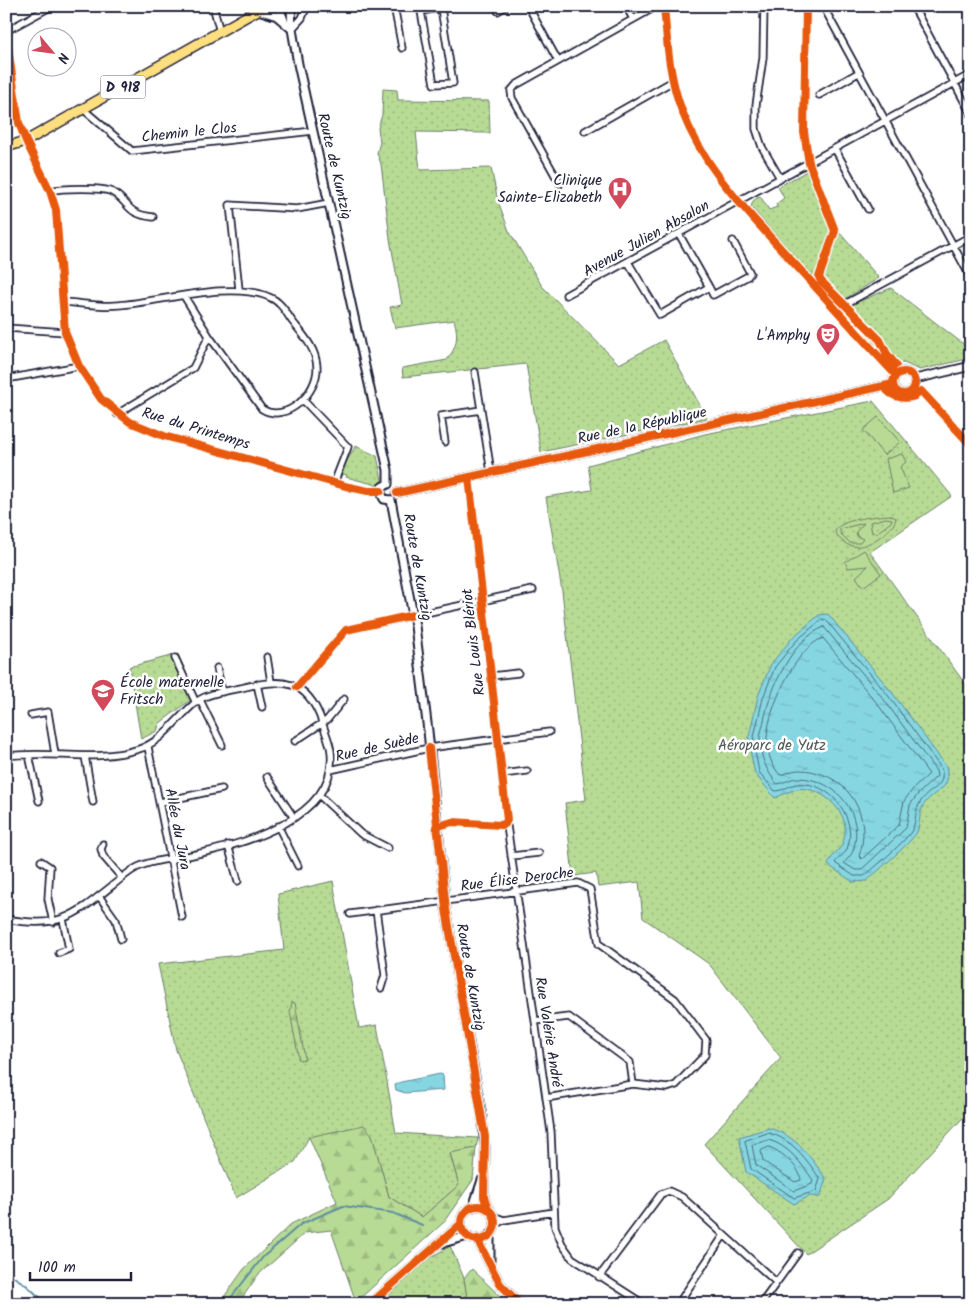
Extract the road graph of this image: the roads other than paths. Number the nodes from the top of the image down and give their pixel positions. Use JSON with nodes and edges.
{"nodes":[{"id":1,"x":52,"y":6,"type":"edge"},
{"id":2,"x":213,"y":6,"type":"edge"},
{"id":3,"x":278,"y":6,"type":"edge"},
{"id":4,"x":291,"y":6,"type":"edge"},
{"id":5,"x":307,"y":6,"type":"edge"},
{"id":6,"x":394,"y":6,"type":"edge"},
{"id":7,"x":506,"y":6,"type":"edge"},
{"id":8,"x":528,"y":6,"type":"edge"},
{"id":9,"x":626,"y":6,"type":"edge"},
{"id":10,"x":657,"y":6,"type":"edge"},
{"id":11,"x":664,"y":6,"type":"edge"},
{"id":12,"x":764,"y":6,"type":"edge"},
{"id":13,"x":822,"y":6,"type":"edge"},
{"id":14,"x":913,"y":6,"type":"edge"},
{"id":15,"x":261,"y":8,"type":"edge"},
{"id":16,"x":420,"y":9,"type":"edge"},
{"id":17,"x":498,"y":11,"type":"dead end"},
{"id":18,"x":633,"y":19,"type":"junction"},
{"id":19,"x":285,"y":21,"type":"junction"},
{"id":20,"x":292,"y":29,"type":"junction"},
{"id":21,"x":220,"y":32,"type":"junction"},
{"id":22,"x":6,"y":33,"type":"edge"},
{"id":23,"x":402,"y":48,"type":"dead end"},
{"id":24,"x":558,"y":61,"type":"junction"},
{"id":25,"x":858,"y":74,"type":"junction"},
{"id":26,"x":971,"y":74,"type":"edge"},
{"id":27,"x":673,"y":81,"type":"junction"},
{"id":28,"x":954,"y":84,"type":"junction"},
{"id":29,"x":819,"y":95,"type":"dead end"},
{"id":30,"x":82,"y":109,"type":"junction"},
{"id":31,"x":971,"y":114,"type":"edge"},
{"id":32,"x":885,"y":121,"type":"junction"},
{"id":33,"x":585,"y":130,"type":"dead end"},
{"id":34,"x":313,"y":131,"type":"junction"},
{"id":35,"x":26,"y":141,"type":"junction"},
{"id":36,"x":6,"y":147,"type":"edge"},
{"id":37,"x":834,"y":149,"type":"junction"},
{"id":38,"x":780,"y":178,"type":"junction"},
{"id":39,"x":560,"y":184,"type":"dead end"},
{"id":40,"x":50,"y":191,"type":"junction"},
{"id":41,"x":737,"y":202,"type":"junction"},
{"id":42,"x":329,"y":203,"type":"junction"},
{"id":43,"x":868,"y":209,"type":"dead end"},
{"id":44,"x":153,"y":217,"type":"dead end"},
{"id":45,"x":679,"y":234,"type":"junction"},
{"id":46,"x":971,"y":236,"type":"edge"},
{"id":47,"x":733,"y":241,"type":"dead end"},
{"id":48,"x":953,"y":246,"type":"junction"},
{"id":49,"x":628,"y":262,"type":"junction"},
{"id":50,"x":971,"y":278,"type":"edge"},
{"id":51,"x":709,"y":287,"type":"junction"},
{"id":52,"x":239,"y":289,"type":"junction"},
{"id":53,"x":566,"y":295,"type":"dead end"},
{"id":54,"x":184,"y":296,"type":"junction"},
{"id":55,"x":62,"y":302,"type":"junction"},
{"id":56,"x":836,"y":309,"type":"junction"},
{"id":57,"x":6,"y":328,"type":"edge"},
{"id":58,"x":65,"y":332,"type":"junction"},
{"id":59,"x":209,"y":336,"type":"junction"},
{"id":60,"x":79,"y":366,"type":"junction"},
{"id":61,"x":971,"y":366,"type":"edge"},
{"id":62,"x":475,"y":372,"type":"dead end"},
{"id":63,"x":896,"y":375,"type":"junction"},
{"id":64,"x":6,"y":379,"type":"edge"},
{"id":65,"x":915,"y":379,"type":"junction"},
{"id":66,"x":893,"y":384,"type":"junction"},
{"id":67,"x":303,"y":400,"type":"junction"},
{"id":68,"x":481,"y":410,"type":"junction"},
{"id":69,"x":117,"y":414,"type":"junction"},
{"id":70,"x":445,"y":442,"type":"dead end"},
{"id":71,"x":491,"y":472,"type":"junction"},
{"id":72,"x":469,"y":477,"type":"junction"},
{"id":73,"x":334,"y":483,"type":"junction"},
{"id":74,"x":388,"y":484,"type":"junction"},
{"id":75,"x":381,"y":491,"type":"junction"},
{"id":76,"x":397,"y":493,"type":"junction"},
{"id":77,"x":391,"y":500,"type":"junction"},
{"id":78,"x":533,"y":590,"type":"dead end"},
{"id":79,"x":482,"y":602,"type":"junction"},
{"id":80,"x":413,"y":615,"type":"junction"},
{"id":81,"x":267,"y":656,"type":"dead end"},
{"id":82,"x":175,"y":658,"type":"dead end"},
{"id":83,"x":217,"y":668,"type":"dead end"},
{"id":84,"x":518,"y":673,"type":"dead end"},
{"id":85,"x":491,"y":676,"type":"junction"},
{"id":86,"x":271,"y":682,"type":"junction"},
{"id":87,"x":257,"y":684,"type":"junction"},
{"id":88,"x":297,"y":687,"type":"junction"},
{"id":89,"x":222,"y":692,"type":"junction"},
{"id":90,"x":344,"y":699,"type":"dead end"},
{"id":91,"x":198,"y":701,"type":"junction"},
{"id":92,"x":262,"y":707,"type":"dead end"},
{"id":93,"x":31,"y":715,"type":"dead end"},
{"id":94,"x":322,"y":723,"type":"junction"},
{"id":95,"x":549,"y":732,"type":"dead end"},
{"id":96,"x":498,"y":739,"type":"junction"},
{"id":97,"x":295,"y":741,"type":"dead end"},
{"id":98,"x":222,"y":745,"type":"dead end"},
{"id":99,"x":148,"y":747,"type":"junction"},
{"id":100,"x":429,"y":748,"type":"junction"},
{"id":101,"x":55,"y":754,"type":"junction"},
{"id":102,"x":29,"y":755,"type":"junction"},
{"id":103,"x":6,"y":756,"type":"edge"},
{"id":104,"x":86,"y":756,"type":"junction"},
{"id":105,"x":330,"y":770,"type":"junction"},
{"id":106,"x":527,"y":771,"type":"dead end"},
{"id":107,"x":502,"y":774,"type":"junction"},
{"id":108,"x":267,"y":777,"type":"dead end"},
{"id":109,"x":222,"y":789,"type":"dead end"},
{"id":110,"x":320,"y":796,"type":"junction"},
{"id":111,"x":39,"y":801,"type":"dead end"},
{"id":112,"x":93,"y":802,"type":"dead end"},
{"id":113,"x":160,"y":802,"type":"junction"},
{"id":114,"x":505,"y":804,"type":"dead end"},
{"id":115,"x":294,"y":818,"type":"junction"},
{"id":116,"x":505,"y":824,"type":"dead end"},
{"id":117,"x":278,"y":826,"type":"junction"},
{"id":118,"x":103,"y":844,"type":"dead end"},
{"id":119,"x":228,"y":845,"type":"junction"},
{"id":120,"x":388,"y":848,"type":"dead end"},
{"id":121,"x":539,"y":853,"type":"dead end"},
{"id":122,"x":511,"y":856,"type":"junction"},
{"id":123,"x":171,"y":859,"type":"junction"},
{"id":124,"x":41,"y":862,"type":"dead end"},
{"id":125,"x":298,"y":866,"type":"dead end"},
{"id":126,"x":122,"y":878,"type":"junction"},
{"id":127,"x":238,"y":881,"type":"dead end"},
{"id":128,"x":515,"y":891,"type":"junction"},
{"id":129,"x":99,"y":896,"type":"junction"},
{"id":130,"x":445,"y":901,"type":"junction"},
{"id":131,"x":376,"y":910,"type":"junction"},
{"id":132,"x":350,"y":914,"type":"dead end"},
{"id":133,"x":182,"y":917,"type":"dead end"},
{"id":134,"x":6,"y":919,"type":"edge"},
{"id":135,"x":63,"y":920,"type":"junction"},
{"id":136,"x":53,"y":922,"type":"junction"},
{"id":137,"x":121,"y":939,"type":"dead end"},
{"id":138,"x":59,"y":953,"type":"dead end"},
{"id":139,"x":381,"y":988,"type":"dead end"},
{"id":140,"x":535,"y":1021,"type":"junction"},
{"id":141,"x":633,"y":1084,"type":"junction"},
{"id":142,"x":546,"y":1098,"type":"junction"},
{"id":143,"x":484,"y":1175,"type":"junction"},
{"id":144,"x":473,"y":1207,"type":"junction"},
{"id":145,"x":488,"y":1209,"type":"junction"},
{"id":146,"x":554,"y":1212,"type":"junction"},
{"id":147,"x":493,"y":1216,"type":"junction"},
{"id":148,"x":504,"y":1220,"type":"junction"},
{"id":149,"x":461,"y":1224,"type":"junction"},
{"id":150,"x":494,"y":1225,"type":"junction"},
{"id":151,"x":490,"y":1234,"type":"junction"},
{"id":152,"x":724,"y":1235,"type":"junction"},
{"id":153,"x":468,"y":1236,"type":"junction"},
{"id":154,"x":477,"y":1240,"type":"junction"},
{"id":155,"x":436,"y":1245,"type":"junction"},
{"id":156,"x":798,"y":1253,"type":"dead end"},
{"id":157,"x":490,"y":1264,"type":"junction"},
{"id":158,"x":599,"y":1277,"type":"junction"},
{"id":159,"x":776,"y":1282,"type":"junction"},
{"id":160,"x":370,"y":1304,"type":"edge"},
{"id":161,"x":520,"y":1304,"type":"edge"},
{"id":162,"x":644,"y":1304,"type":"edge"},
{"id":163,"x":678,"y":1304,"type":"edge"},
{"id":164,"x":761,"y":1304,"type":"edge"}],
"edges":[{"from":1,"to":22,"type":"street"},
{"from":2,"to":21,"type":"street"},
{"from":3,"to":19,"type":"street","name":"Route de Kuntzig"},
{"from":4,"to":20,"type":"street","name":"Route de Kuntzig"},
{"from":5,"to":20,"type":"street"},
{"from":6,"to":23,"type":"street"},
{"from":7,"to":17,"type":"street"},
{"from":8,"to":24,"type":"street"},
{"from":9,"to":18,"type":"street"},
{"from":10,"to":18,"type":"street"},
{"from":11,"to":27,"type":"street"},
{"from":12,"to":38,"type":"street"},
{"from":13,"to":25,"type":"street"},
{"from":14,"to":28,"type":"street"},
{"from":15,"to":19,"type":"street","name":"Route de Kuntzig"},
{"from":15,"to":21,"type":"main road","number":"D 918"},
{"from":16,"to":16,"type":"street"},
{"from":18,"to":24,"type":"street"},
{"from":19,"to":20,"type":"street","name":"Route de Kuntzig"},
{"from":20,"to":34,"type":"street","name":"Route de Kuntzig"},
{"from":21,"to":30,"type":"main road","number":"D 918"},
{"from":22,"to":35,"type":"street","name":"Rue du Printemps"},
{"from":24,"to":39,"type":"street"},
{"from":25,"to":29,"type":"street"},
{"from":25,"to":32,"type":"street"},
{"from":26,"to":28,"type":"street","name":"Avenue Julien Absalon"},
{"from":27,"to":33,"type":"street"},
{"from":27,"to":41,"type":"street"},
{"from":28,"to":31,"type":"street"},
{"from":28,"to":32,"type":"street","name":"Avenue Julien Absalon"},
{"from":30,"to":34,"type":"street","name":"Chemin le Clos"},
{"from":30,"to":35,"type":"main road","number":"D 918"},
{"from":32,"to":37,"type":"street","name":"Avenue Julien Absalon"},
{"from":32,"to":48,"type":"street"},
{"from":34,"to":42,"type":"street","name":"Route de Kuntzig"},
{"from":35,"to":36,"type":"main road","number":"D 918"},
{"from":35,"to":40,"type":"street","name":"Rue du Printemps"},
{"from":37,"to":38,"type":"street","name":"Avenue Julien Absalon"},
{"from":37,"to":43,"type":"street"},
{"from":38,"to":41,"type":"street","name":"Avenue Julien Absalon"},
{"from":40,"to":44,"type":"street"},
{"from":40,"to":55,"type":"street","name":"Rue du Printemps"},
{"from":41,"to":45,"type":"street","name":"Avenue Julien Absalon"},
{"from":41,"to":56,"type":"street"},
{"from":42,"to":52,"type":"street"},
{"from":42,"to":74,"type":"street","name":"Route de Kuntzig"},
{"from":45,"to":49,"type":"street","name":"Avenue Julien Absalon"},
{"from":45,"to":51,"type":"street"},
{"from":46,"to":48,"type":"street"},
{"from":47,"to":51,"type":"street"},
{"from":48,"to":50,"type":"street"},
{"from":48,"to":56,"type":"street"},
{"from":49,"to":51,"type":"street"},
{"from":49,"to":53,"type":"street","name":"Avenue Julien Absalon"},
{"from":52,"to":54,"type":"street"},
{"from":52,"to":67,"type":"street"},
{"from":54,"to":55,"type":"street"},
{"from":54,"to":59,"type":"street"},
{"from":55,"to":58,"type":"street","name":"Rue du Printemps"},
{"from":56,"to":63,"type":"street"},
{"from":57,"to":58,"type":"street"},
{"from":58,"to":60,"type":"street","name":"Rue du Printemps"},
{"from":59,"to":67,"type":"street"},
{"from":59,"to":69,"type":"street"},
{"from":60,"to":64,"type":"street"},
{"from":60,"to":69,"type":"street","name":"Rue du Printemps"},
{"from":61,"to":65,"type":"street"},
{"from":62,"to":68,"type":"street"},
{"from":63,"to":65,"type":"street"},
{"from":63,"to":66,"type":"street"},
{"from":65,"to":66,"type":"street"},
{"from":66,"to":71,"type":"street","name":"Rue de la République"},
{"from":67,"to":73,"type":"street"},
{"from":68,"to":70,"type":"street"},
{"from":68,"to":71,"type":"street"},
{"from":69,"to":73,"type":"street","name":"Rue du Printemps"},
{"from":71,"to":72,"type":"street","name":"Rue de la République"},
{"from":72,"to":76,"type":"street","name":"Rue de la République"},
{"from":72,"to":79,"type":"street","name":"Rue Louis Blériot"},
{"from":73,"to":75,"type":"street","name":"Rue du Printemps"},
{"from":74,"to":75,"type":"street"},
{"from":74,"to":76,"type":"street"},
{"from":75,"to":77,"type":"street"},
{"from":76,"to":77,"type":"street"},
{"from":77,"to":80,"type":"street","name":"Route de Kuntzig"},
{"from":78,"to":79,"type":"street","name":"Rue Louis Blériot"},
{"from":79,"to":80,"type":"street","name":"Rue Louis Blériot"},
{"from":79,"to":85,"type":"street","name":"Rue Louis Blériot"},
{"from":80,"to":88,"type":"street","name":"Rue Louis Blériot"},
{"from":80,"to":100,"type":"street","name":"Route de Kuntzig"},
{"from":81,"to":86,"type":"street"},
{"from":82,"to":91,"type":"street"},
{"from":83,"to":89,"type":"street"},
{"from":84,"to":85,"type":"street","name":"Rue Louis Blériot"},
{"from":85,"to":96,"type":"street","name":"Rue Louis Blériot"},
{"from":86,"to":87,"type":"street"},
{"from":86,"to":88,"type":"street"},
{"from":87,"to":89,"type":"street"},
{"from":87,"to":92,"type":"street"},
{"from":88,"to":94,"type":"street"},
{"from":89,"to":91,"type":"street"},
{"from":90,"to":94,"type":"street"},
{"from":91,"to":98,"type":"street"},
{"from":91,"to":99,"type":"street"},
{"from":93,"to":101,"type":"street"},
{"from":94,"to":97,"type":"street"},
{"from":94,"to":105,"type":"street"},
{"from":95,"to":96,"type":"street"},
{"from":96,"to":100,"type":"street"},
{"from":96,"to":107,"type":"street","name":"Rue Louis Blériot"},
{"from":99,"to":104,"type":"street"},
{"from":99,"to":113,"type":"street","name":"Allée du Jura"},
{"from":100,"to":105,"type":"street","name":"Rue de Suède"},
{"from":100,"to":130,"type":"street","name":"Route de Kuntzig"},
{"from":101,"to":102,"type":"street"},
{"from":101,"to":104,"type":"street"},
{"from":102,"to":103,"type":"street"},
{"from":102,"to":111,"type":"street"},
{"from":104,"to":112,"type":"street"},
{"from":105,"to":110,"type":"street"},
{"from":106,"to":107,"type":"street"},
{"from":107,"to":114,"type":"street","name":"Rue Louis Blériot"},
{"from":108,"to":115,"type":"street"},
{"from":109,"to":113,"type":"street"},
{"from":110,"to":115,"type":"street"},
{"from":110,"to":120,"type":"street"},
{"from":113,"to":123,"type":"street","name":"Allée du Jura"},
{"from":115,"to":117,"type":"street"},
{"from":116,"to":122,"type":"street","name":"Rue Valérie André"},
{"from":117,"to":119,"type":"street"},
{"from":117,"to":125,"type":"street"},
{"from":118,"to":126,"type":"street"},
{"from":119,"to":123,"type":"street"},
{"from":119,"to":127,"type":"street"},
{"from":121,"to":122,"type":"street"},
{"from":122,"to":128,"type":"street","name":"Rue Valérie André"},
{"from":123,"to":126,"type":"street"},
{"from":123,"to":133,"type":"street","name":"Allée du Jura"},
{"from":124,"to":136,"type":"street"},
{"from":126,"to":129,"type":"street"},
{"from":128,"to":130,"type":"street","name":"Rue Élise Deroche"},
{"from":128,"to":140,"type":"street","name":"Rue Valérie André"},
{"from":128,"to":141,"type":"street","name":"Rue Élise Deroche"},
{"from":129,"to":135,"type":"street"},
{"from":129,"to":137,"type":"street"},
{"from":130,"to":131,"type":"street","name":"Rue Élise Deroche"},
{"from":130,"to":143,"type":"street","name":"Route de Kuntzig"},
{"from":131,"to":132,"type":"street","name":"Rue Élise Deroche"},
{"from":131,"to":139,"type":"street"},
{"from":134,"to":136,"type":"street"},
{"from":135,"to":136,"type":"street"},
{"from":135,"to":138,"type":"street"},
{"from":140,"to":141,"type":"street"},
{"from":140,"to":142,"type":"street","name":"Rue Valérie André"},
{"from":141,"to":142,"type":"street","name":"Rue Élise Deroche"},
{"from":142,"to":146,"type":"street","name":"Rue Valérie André"},
{"from":143,"to":144,"type":"street","name":"Route de Kuntzig"},
{"from":143,"to":145,"type":"street","name":"Route de Kuntzig"},
{"from":144,"to":145,"type":"street"},
{"from":144,"to":149,"type":"street"},
{"from":145,"to":147,"type":"street"},
{"from":146,"to":148,"type":"street"},
{"from":146,"to":158,"type":"street","name":"Rue Valérie André"},
{"from":147,"to":148,"type":"street"},
{"from":147,"to":150,"type":"street"},
{"from":148,"to":150,"type":"street"},
{"from":149,"to":153,"type":"street"},
{"from":149,"to":155,"type":"street"},
{"from":150,"to":151,"type":"street"},
{"from":151,"to":154,"type":"street"},
{"from":151,"to":157,"type":"street"},
{"from":152,"to":158,"type":"street"},
{"from":152,"to":159,"type":"street"},
{"from":152,"to":163,"type":"street"},
{"from":153,"to":154,"type":"street"},
{"from":153,"to":155,"type":"street"},
{"from":154,"to":157,"type":"street"},
{"from":155,"to":160,"type":"street"},
{"from":156,"to":159,"type":"street"},
{"from":157,"to":161,"type":"street"},
{"from":158,"to":162,"type":"street","name":"Rue Valérie André"},
{"from":159,"to":164,"type":"street"}]}
